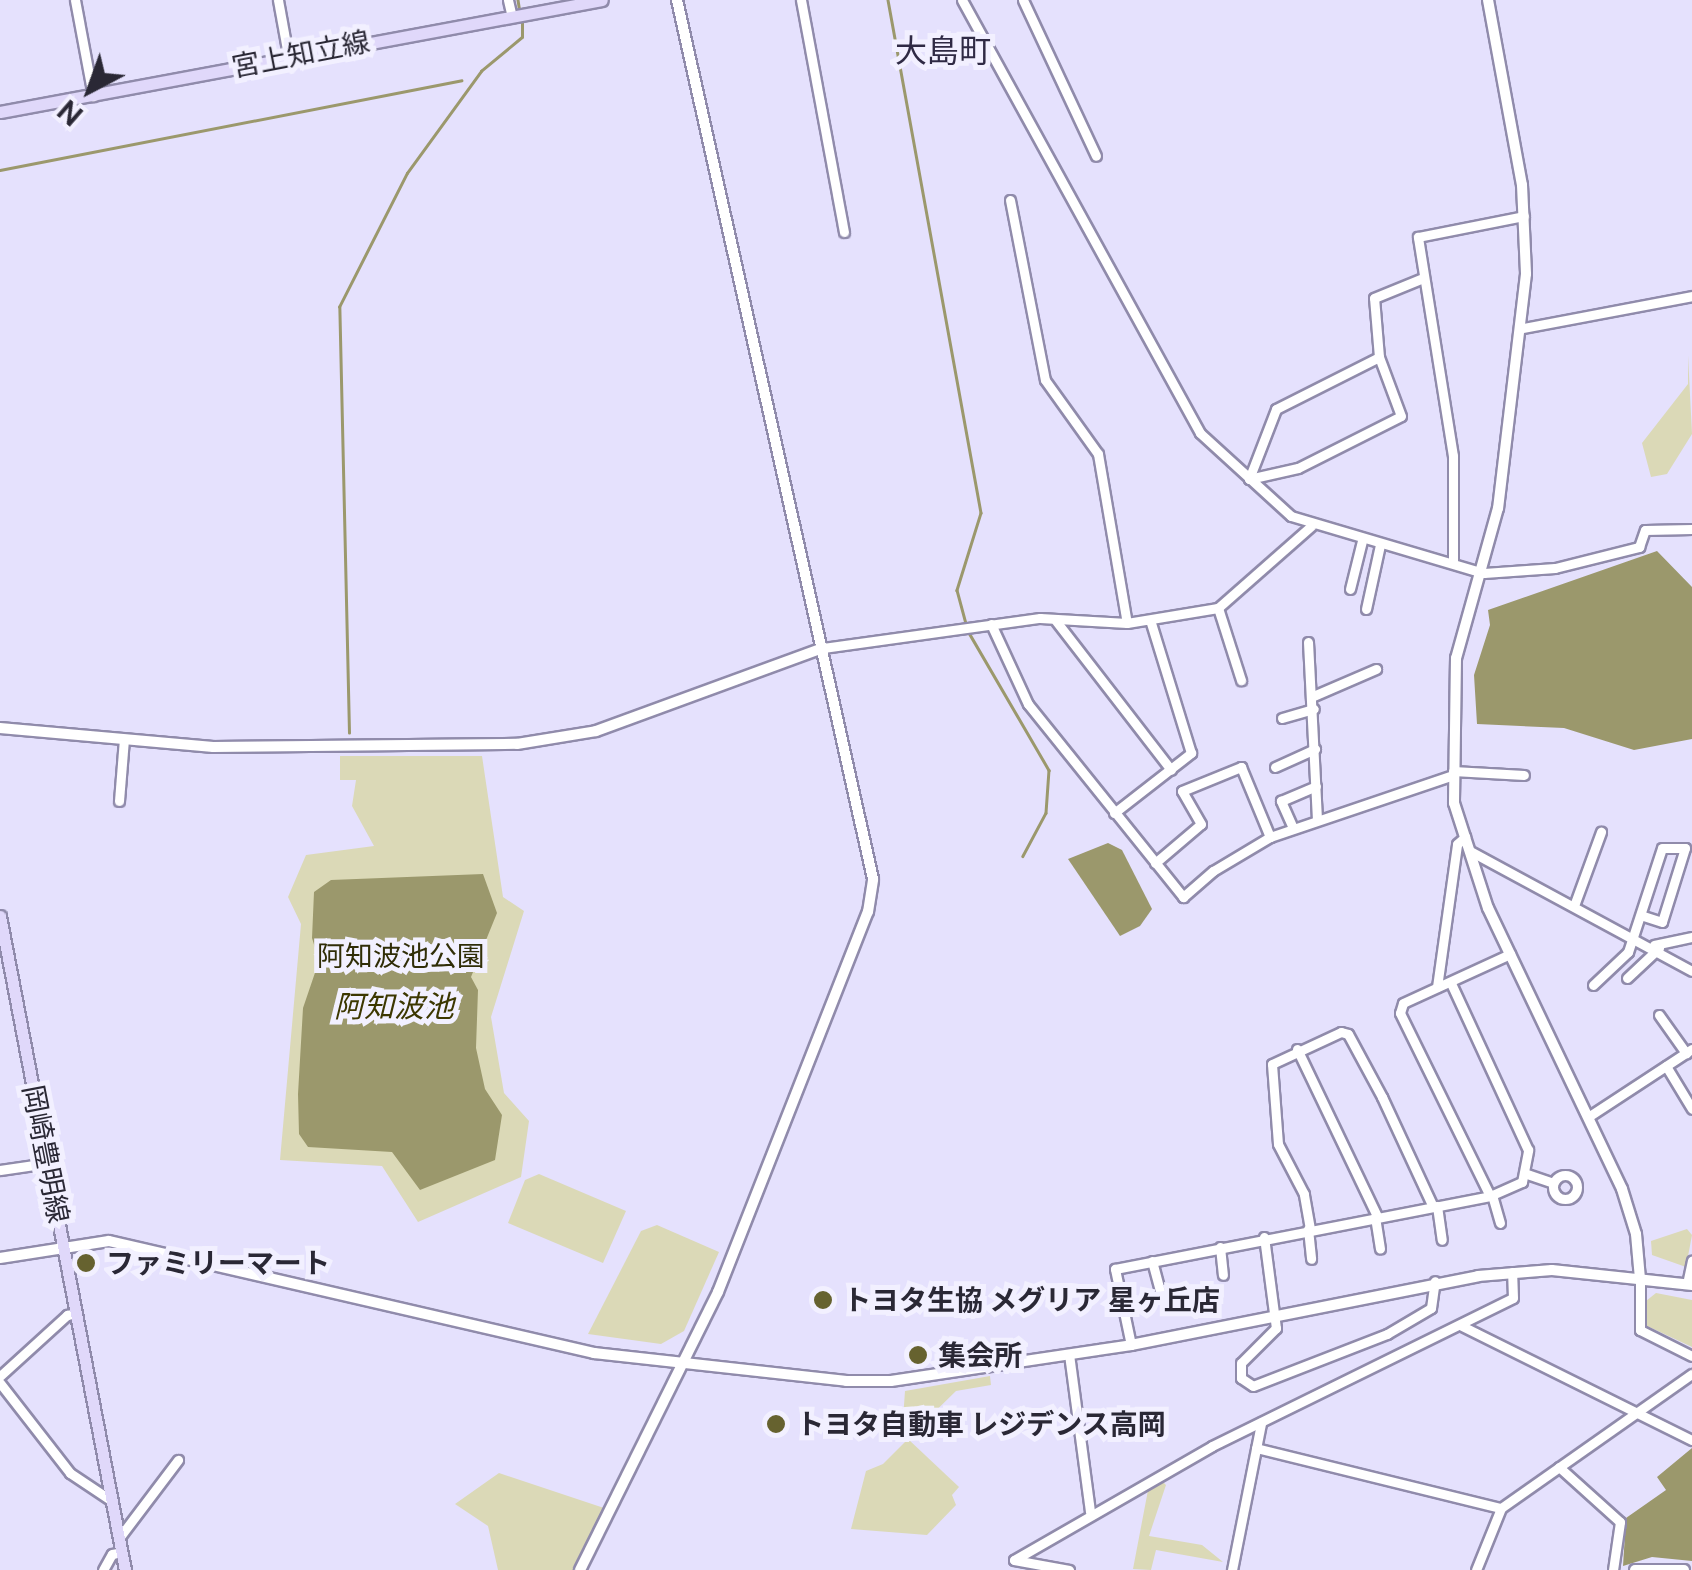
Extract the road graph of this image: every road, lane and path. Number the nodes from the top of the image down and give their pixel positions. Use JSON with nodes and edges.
{"nodes":[{"id":1,"x":75,"y":0,"type":"edge"},
{"id":2,"x":278,"y":0,"type":"edge"},
{"id":3,"x":508,"y":0,"type":"edge"},
{"id":4,"x":602,"y":0,"type":"edge"},
{"id":5,"x":678,"y":0,"type":"edge"},
{"id":6,"x":801,"y":0,"type":"edge"},
{"id":7,"x":962,"y":0,"type":"edge"},
{"id":8,"x":1022,"y":0,"type":"edge"},
{"id":9,"x":1488,"y":0,"type":"edge"},
{"id":10,"x":512,"y":17,"type":"junction"},
{"id":11,"x":288,"y":55,"type":"junction"},
{"id":12,"x":93,"y":96,"type":"junction"},
{"id":13,"x":0,"y":112,"type":"edge"},
{"id":14,"x":1096,"y":156,"type":"dead end"},
{"id":15,"x":1010,"y":200,"type":"dead end"},
{"id":16,"x":1524,"y":216,"type":"junction"},
{"id":17,"x":844,"y":232,"type":"dead end"},
{"id":18,"x":1423,"y":278,"type":"junction"},
{"id":19,"x":1692,"y":296,"type":"edge"},
{"id":20,"x":1523,"y":328,"type":"junction"},
{"id":21,"x":1379,"y":357,"type":"junction"},
{"id":22,"x":1249,"y":478,"type":"junction"},
{"id":23,"x":1312,"y":526,"type":"junction"},
{"id":24,"x":1692,"y":529,"type":"edge"},
{"id":25,"x":1362,"y":541,"type":"junction"},
{"id":26,"x":1380,"y":545,"type":"junction"},
{"id":27,"x":1452,"y":562,"type":"junction"},
{"id":28,"x":1484,"y":573,"type":"junction"},
{"id":29,"x":1350,"y":589,"type":"dead end"},
{"id":30,"x":1218,"y":608,"type":"junction"},
{"id":31,"x":1366,"y":610,"type":"dead end"},
{"id":32,"x":1150,"y":620,"type":"junction"},
{"id":33,"x":1056,"y":621,"type":"junction"},
{"id":34,"x":1127,"y":623,"type":"junction"},
{"id":35,"x":991,"y":624,"type":"junction"},
{"id":36,"x":1308,"y":642,"type":"dead end"},
{"id":37,"x":823,"y":648,"type":"junction"},
{"id":38,"x":1376,"y":668,"type":"dead end"},
{"id":39,"x":1241,"y":680,"type":"dead end"},
{"id":40,"x":1313,"y":703,"type":"junction"},
{"id":41,"x":1282,"y":718,"type":"dead end"},
{"id":42,"x":0,"y":728,"type":"edge"},
{"id":43,"x":124,"y":739,"type":"junction"},
{"id":44,"x":1315,"y":749,"type":"junction"},
{"id":45,"x":1275,"y":767,"type":"dead end"},
{"id":46,"x":1171,"y":770,"type":"junction"},
{"id":47,"x":1453,"y":773,"type":"junction"},
{"id":48,"x":1524,"y":774,"type":"dead end"},
{"id":49,"x":1316,"y":786,"type":"junction"},
{"id":50,"x":119,"y":802,"type":"dead end"},
{"id":51,"x":1114,"y":813,"type":"junction"},
{"id":52,"x":1317,"y":818,"type":"junction"},
{"id":53,"x":1292,"y":828,"type":"junction"},
{"id":54,"x":1601,"y":832,"type":"dead end"},
{"id":55,"x":1270,"y":837,"type":"junction"},
{"id":56,"x":1465,"y":837,"type":"junction"},
{"id":57,"x":1470,"y":851,"type":"junction"},
{"id":58,"x":1155,"y":862,"type":"junction"},
{"id":59,"x":1576,"y":903,"type":"junction"},
{"id":60,"x":1641,"y":915,"type":"dead end"},
{"id":61,"x":0,"y":917,"type":"edge"},
{"id":62,"x":1635,"y":935,"type":"junction"},
{"id":63,"x":1692,"y":937,"type":"edge"},
{"id":64,"x":1657,"y":946,"type":"junction"},
{"id":65,"x":1510,"y":954,"type":"junction"},
{"id":66,"x":1692,"y":971,"type":"edge"},
{"id":67,"x":1626,"y":978,"type":"dead end"},
{"id":68,"x":1450,"y":983,"type":"junction"},
{"id":69,"x":1593,"y":985,"type":"dead end"},
{"id":70,"x":1437,"y":987,"type":"junction"},
{"id":71,"x":1659,"y":1014,"type":"dead end"},
{"id":72,"x":1297,"y":1049,"type":"junction"},
{"id":73,"x":1689,"y":1051,"type":"edge"},
{"id":74,"x":1666,"y":1066,"type":"junction"},
{"id":75,"x":1692,"y":1109,"type":"edge"},
{"id":76,"x":1588,"y":1117,"type":"junction"},
{"id":77,"x":48,"y":1163,"type":"junction"},
{"id":78,"x":0,"y":1170,"type":"edge"},
{"id":79,"x":1528,"y":1174,"type":"junction"},
{"id":80,"x":1553,"y":1183,"type":"dead end"},
{"id":81,"x":1491,"y":1196,"type":"junction"},
{"id":82,"x":1436,"y":1207,"type":"junction"},
{"id":83,"x":1376,"y":1216,"type":"junction"},
{"id":84,"x":1500,"y":1222,"type":"dead end"},
{"id":85,"x":1309,"y":1229,"type":"junction"},
{"id":86,"x":1264,"y":1237,"type":"junction"},
{"id":87,"x":1442,"y":1240,"type":"dead end"},
{"id":88,"x":64,"y":1244,"type":"junction"},
{"id":89,"x":1220,"y":1246,"type":"junction"},
{"id":90,"x":1380,"y":1249,"type":"dead end"},
{"id":91,"x":0,"y":1258,"type":"edge"},
{"id":92,"x":1311,"y":1259,"type":"dead end"},
{"id":93,"x":1152,"y":1261,"type":"junction"},
{"id":94,"x":1692,"y":1261,"type":"edge"},
{"id":95,"x":1512,"y":1272,"type":"junction"},
{"id":96,"x":1224,"y":1276,"type":"dead end"},
{"id":97,"x":1640,"y":1278,"type":"junction"},
{"id":98,"x":1435,"y":1281,"type":"junction"},
{"id":99,"x":1690,"y":1285,"type":"edge"},
{"id":100,"x":1160,"y":1291,"type":"dead end"},
{"id":101,"x":1271,"y":1312,"type":"junction"},
{"id":102,"x":77,"y":1313,"type":"junction"},
{"id":103,"x":1462,"y":1326,"type":"junction"},
{"id":104,"x":1131,"y":1345,"type":"junction"},
{"id":105,"x":1069,"y":1354,"type":"junction"},
{"id":106,"x":1692,"y":1356,"type":"edge"},
{"id":107,"x":686,"y":1363,"type":"junction"},
{"id":108,"x":1692,"y":1374,"type":"edge"},
{"id":109,"x":0,"y":1380,"type":"edge"},
{"id":110,"x":1636,"y":1412,"type":"junction"},
{"id":111,"x":1261,"y":1423,"type":"junction"},
{"id":112,"x":1692,"y":1440,"type":"edge"},
{"id":113,"x":1256,"y":1448,"type":"junction"},
{"id":114,"x":178,"y":1460,"type":"dead end"},
{"id":115,"x":1559,"y":1467,"type":"junction"},
{"id":116,"x":112,"y":1501,"type":"junction"},
{"id":117,"x":1501,"y":1508,"type":"junction"},
{"id":118,"x":1090,"y":1512,"type":"junction"},
{"id":119,"x":120,"y":1538,"type":"junction"},
{"id":120,"x":122,"y":1552,"type":"junction"},
{"id":121,"x":103,"y":1570,"type":"edge"},
{"id":122,"x":125,"y":1570,"type":"edge"},
{"id":123,"x":580,"y":1570,"type":"edge"},
{"id":124,"x":1069,"y":1570,"type":"edge"},
{"id":125,"x":1232,"y":1570,"type":"edge"},
{"id":126,"x":1476,"y":1570,"type":"edge"},
{"id":127,"x":1612,"y":1570,"type":"edge"},
{"id":128,"x":1636,"y":1570,"type":"edge"},
{"id":129,"x":1684,"y":1570,"type":"edge"}],
"edges":[{"from":1,"to":12,"type":"street"},
{"from":2,"to":11,"type":"street"},
{"from":3,"to":10,"type":"street"},
{"from":4,"to":10,"type":"main road","name":"宮上知立線"},
{"from":5,"to":37,"type":"street"},
{"from":6,"to":17,"type":"street"},
{"from":7,"to":22,"type":"street"},
{"from":8,"to":14,"type":"street"},
{"from":9,"to":16,"type":"street"},
{"from":10,"to":11,"type":"main road","name":"宮上知立線"},
{"from":11,"to":12,"type":"main road","name":"宮上知立線"},
{"from":12,"to":13,"type":"main road","name":"宮上知立線"},
{"from":15,"to":34,"type":"street"},
{"from":16,"to":18,"type":"street"},
{"from":16,"to":20,"type":"street"},
{"from":18,"to":21,"type":"street"},
{"from":18,"to":27,"type":"street"},
{"from":19,"to":20,"type":"street"},
{"from":20,"to":28,"type":"street"},
{"from":21,"to":22,"type":"street"},
{"from":21,"to":22,"type":"street"},
{"from":22,"to":23,"type":"street"},
{"from":23,"to":25,"type":"street"},
{"from":23,"to":30,"type":"street"},
{"from":24,"to":28,"type":"street"},
{"from":25,"to":26,"type":"street"},
{"from":25,"to":29,"type":"street"},
{"from":26,"to":27,"type":"street"},
{"from":26,"to":31,"type":"street"},
{"from":27,"to":28,"type":"street"},
{"from":28,"to":47,"type":"street"},
{"from":30,"to":32,"type":"street"},
{"from":30,"to":39,"type":"street"},
{"from":32,"to":34,"type":"street"},
{"from":32,"to":46,"type":"street"},
{"from":33,"to":34,"type":"street"},
{"from":33,"to":35,"type":"street"},
{"from":33,"to":46,"type":"street"},
{"from":35,"to":37,"type":"street"},
{"from":35,"to":51,"type":"street"},
{"from":36,"to":40,"type":"street"},
{"from":37,"to":43,"type":"street"},
{"from":37,"to":107,"type":"street"},
{"from":38,"to":40,"type":"street"},
{"from":40,"to":41,"type":"street"},
{"from":40,"to":44,"type":"street"},
{"from":42,"to":43,"type":"street"},
{"from":43,"to":50,"type":"street"},
{"from":44,"to":45,"type":"street"},
{"from":44,"to":49,"type":"street"},
{"from":46,"to":51,"type":"street"},
{"from":47,"to":48,"type":"street"},
{"from":47,"to":52,"type":"street"},
{"from":47,"to":56,"type":"street"},
{"from":49,"to":52,"type":"street"},
{"from":49,"to":53,"type":"street"},
{"from":51,"to":58,"type":"street"},
{"from":52,"to":53,"type":"street"},
{"from":53,"to":55,"type":"street"},
{"from":54,"to":59,"type":"street"},
{"from":55,"to":58,"type":"street"},
{"from":55,"to":58,"type":"street"},
{"from":56,"to":57,"type":"street"},
{"from":56,"to":70,"type":"street"},
{"from":57,"to":59,"type":"street"},
{"from":57,"to":65,"type":"street"},
{"from":59,"to":62,"type":"street"},
{"from":60,"to":62,"type":"street"},
{"from":61,"to":77,"type":"main road","name":"岡崎豊明線"},
{"from":62,"to":64,"type":"street"},
{"from":62,"to":69,"type":"street"},
{"from":63,"to":64,"type":"street"},
{"from":64,"to":66,"type":"street"},
{"from":64,"to":67,"type":"street"},
{"from":65,"to":68,"type":"street"},
{"from":65,"to":76,"type":"street"},
{"from":68,"to":70,"type":"street"},
{"from":68,"to":79,"type":"street"},
{"from":70,"to":81,"type":"street"},
{"from":71,"to":73,"type":"street"},
{"from":72,"to":82,"type":"street"},
{"from":72,"to":83,"type":"street"},
{"from":72,"to":85,"type":"street"},
{"from":73,"to":74,"type":"street"},
{"from":74,"to":75,"type":"street"},
{"from":74,"to":76,"type":"street"},
{"from":76,"to":97,"type":"street"},
{"from":77,"to":78,"type":"street"},
{"from":77,"to":88,"type":"main road","name":"岡崎豊明線"},
{"from":79,"to":80,"type":"street"},
{"from":79,"to":81,"type":"street"},
{"from":81,"to":82,"type":"street"},
{"from":81,"to":84,"type":"street"},
{"from":82,"to":83,"type":"street"},
{"from":82,"to":87,"type":"street"},
{"from":83,"to":85,"type":"street"},
{"from":83,"to":90,"type":"street"},
{"from":85,"to":86,"type":"street"},
{"from":85,"to":92,"type":"street"},
{"from":86,"to":89,"type":"street"},
{"from":86,"to":101,"type":"street"},
{"from":88,"to":91,"type":"street"},
{"from":88,"to":102,"type":"main road","name":"岡崎豊明線"},
{"from":88,"to":107,"type":"street"},
{"from":89,"to":93,"type":"street"},
{"from":89,"to":96,"type":"street"},
{"from":93,"to":100,"type":"street"},
{"from":93,"to":104,"type":"street"},
{"from":94,"to":99,"type":"street"},
{"from":95,"to":97,"type":"street"},
{"from":95,"to":98,"type":"street"},
{"from":95,"to":103,"type":"street"},
{"from":97,"to":99,"type":"street"},
{"from":97,"to":106,"type":"street"},
{"from":98,"to":101,"type":"street"},
{"from":98,"to":101,"type":"street"},
{"from":101,"to":104,"type":"street"},
{"from":102,"to":109,"type":"street"},
{"from":102,"to":116,"type":"main road","name":"岡崎豊明線"},
{"from":103,"to":110,"type":"street"},
{"from":103,"to":111,"type":"street"},
{"from":104,"to":105,"type":"street"},
{"from":105,"to":107,"type":"street"},
{"from":105,"to":118,"type":"street"},
{"from":107,"to":123,"type":"street"},
{"from":108,"to":110,"type":"street"},
{"from":109,"to":116,"type":"street"},
{"from":110,"to":112,"type":"street"},
{"from":110,"to":115,"type":"street"},
{"from":111,"to":113,"type":"street"},
{"from":111,"to":118,"type":"street"},
{"from":113,"to":117,"type":"street"},
{"from":113,"to":125,"type":"street"},
{"from":114,"to":119,"type":"street"},
{"from":115,"to":117,"type":"street"},
{"from":115,"to":127,"type":"street"},
{"from":116,"to":119,"type":"main road","name":"岡崎豊明線"},
{"from":117,"to":126,"type":"street"},
{"from":118,"to":124,"type":"street"},
{"from":119,"to":120,"type":"main road","name":"岡崎豊明線"},
{"from":120,"to":121,"type":"street"},
{"from":120,"to":122,"type":"main road","name":"岡崎豊明線"},
{"from":128,"to":129,"type":"street"}]}
